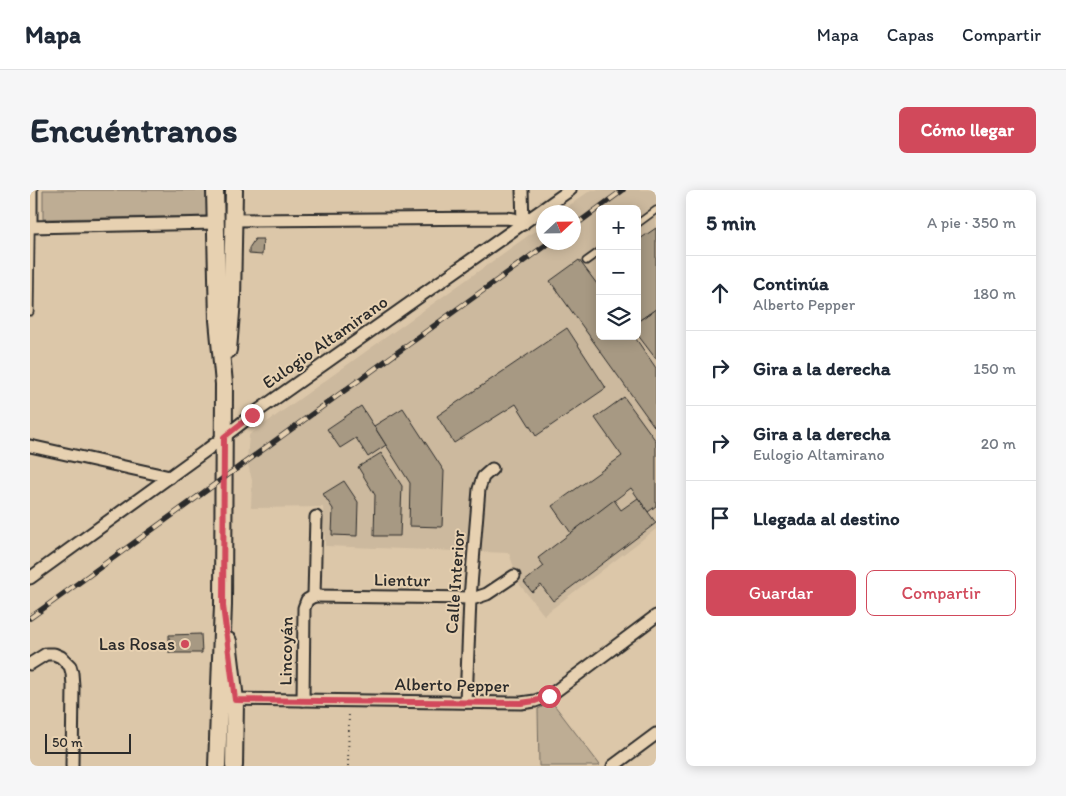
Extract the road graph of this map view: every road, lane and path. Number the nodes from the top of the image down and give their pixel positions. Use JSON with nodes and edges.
{"nodes":[{"id":1,"x":31,"y":190,"type":"edge"},
{"id":2,"x":215,"y":190,"type":"edge"},
{"id":3,"x":234,"y":190,"type":"edge"},
{"id":4,"x":522,"y":190,"type":"edge"},
{"id":5,"x":570,"y":190,"type":"edge"},
{"id":6,"x":656,"y":210,"type":"edge"},
{"id":7,"x":233,"y":220,"type":"junction"},
{"id":8,"x":641,"y":221,"type":"edge"},
{"id":9,"x":215,"y":223,"type":"junction"},
{"id":10,"x":523,"y":224,"type":"junction"},
{"id":11,"x":31,"y":227,"type":"edge"},
{"id":12,"x":596,"y":254,"type":"edge"},
{"id":13,"x":586,"y":261,"type":"dead end"},
{"id":14,"x":30,"y":312,"type":"edge"},
{"id":15,"x":224,"y":384,"type":"junction"},
{"id":16,"x":224,"y":437,"type":"junction"},
{"id":17,"x":30,"y":446,"type":"edge"},
{"id":18,"x":492,"y":469,"type":"dead end"},
{"id":19,"x":170,"y":477,"type":"junction"},
{"id":20,"x":316,"y":517,"type":"dead end"},
{"id":21,"x":514,"y":576,"type":"dead end"},
{"id":22,"x":30,"y":578,"type":"edge"},
{"id":23,"x":314,"y":596,"type":"junction"},
{"id":24,"x":470,"y":598,"type":"junction"},
{"id":25,"x":656,"y":616,"type":"edge"},
{"id":26,"x":30,"y":664,"type":"edge"},
{"id":27,"x":228,"y":699,"type":"junction"},
{"id":28,"x":303,"y":700,"type":"junction"},
{"id":29,"x":466,"y":702,"type":"junction"},
{"id":30,"x":349,"y":711,"type":"dead end"},
{"id":31,"x":656,"y":734,"type":"edge"},
{"id":32,"x":72,"y":766,"type":"edge"},
{"id":33,"x":217,"y":766,"type":"edge"},
{"id":34,"x":234,"y":766,"type":"edge"},
{"id":35,"x":348,"y":766,"type":"edge"},
{"id":36,"x":613,"y":766,"type":"edge"}],
"edges":[{"from":1,"to":11,"type":"street"},
{"from":2,"to":9,"type":"main road"},
{"from":3,"to":7,"type":"main road"},
{"from":4,"to":10,"type":"street"},
{"from":5,"to":10,"type":"street","name":"Eulogio Altamirano"},
{"from":6,"to":8,"type":"lane"},
{"from":7,"to":10,"type":"street"},
{"from":7,"to":15,"type":"main road"},
{"from":9,"to":11,"type":"street"},
{"from":9,"to":15,"type":"main road"},
{"from":10,"to":16,"type":"street","name":"Eulogio Altamirano"},
{"from":11,"to":14,"type":"lane"},
{"from":12,"to":13,"type":"lane"},
{"from":15,"to":16,"type":"main road"},
{"from":16,"to":19,"type":"street","name":"Eulogio Altamirano"},
{"from":16,"to":27,"type":"main road"},
{"from":17,"to":19,"type":"street"},
{"from":18,"to":24,"type":"street","name":"Calle Interior"},
{"from":19,"to":22,"type":"street","name":"Eulogio Altamirano"},
{"from":20,"to":23,"type":"street","name":"Lincoyán"},
{"from":21,"to":24,"type":"street","name":"Lientur"},
{"from":23,"to":24,"type":"street","name":"Lientur"},
{"from":23,"to":28,"type":"street","name":"Lincoyán"},
{"from":24,"to":29,"type":"street","name":"Calle Interior"},
{"from":25,"to":29,"type":"street","name":"Alberto Pepper"},
{"from":26,"to":32,"type":"street"},
{"from":27,"to":28,"type":"street","name":"Alberto Pepper"},
{"from":27,"to":33,"type":"main road"},
{"from":27,"to":34,"type":"main road"},
{"from":28,"to":29,"type":"street","name":"Alberto Pepper"},
{"from":30,"to":35,"type":"path"},
{"from":31,"to":36,"type":"street"}]}
